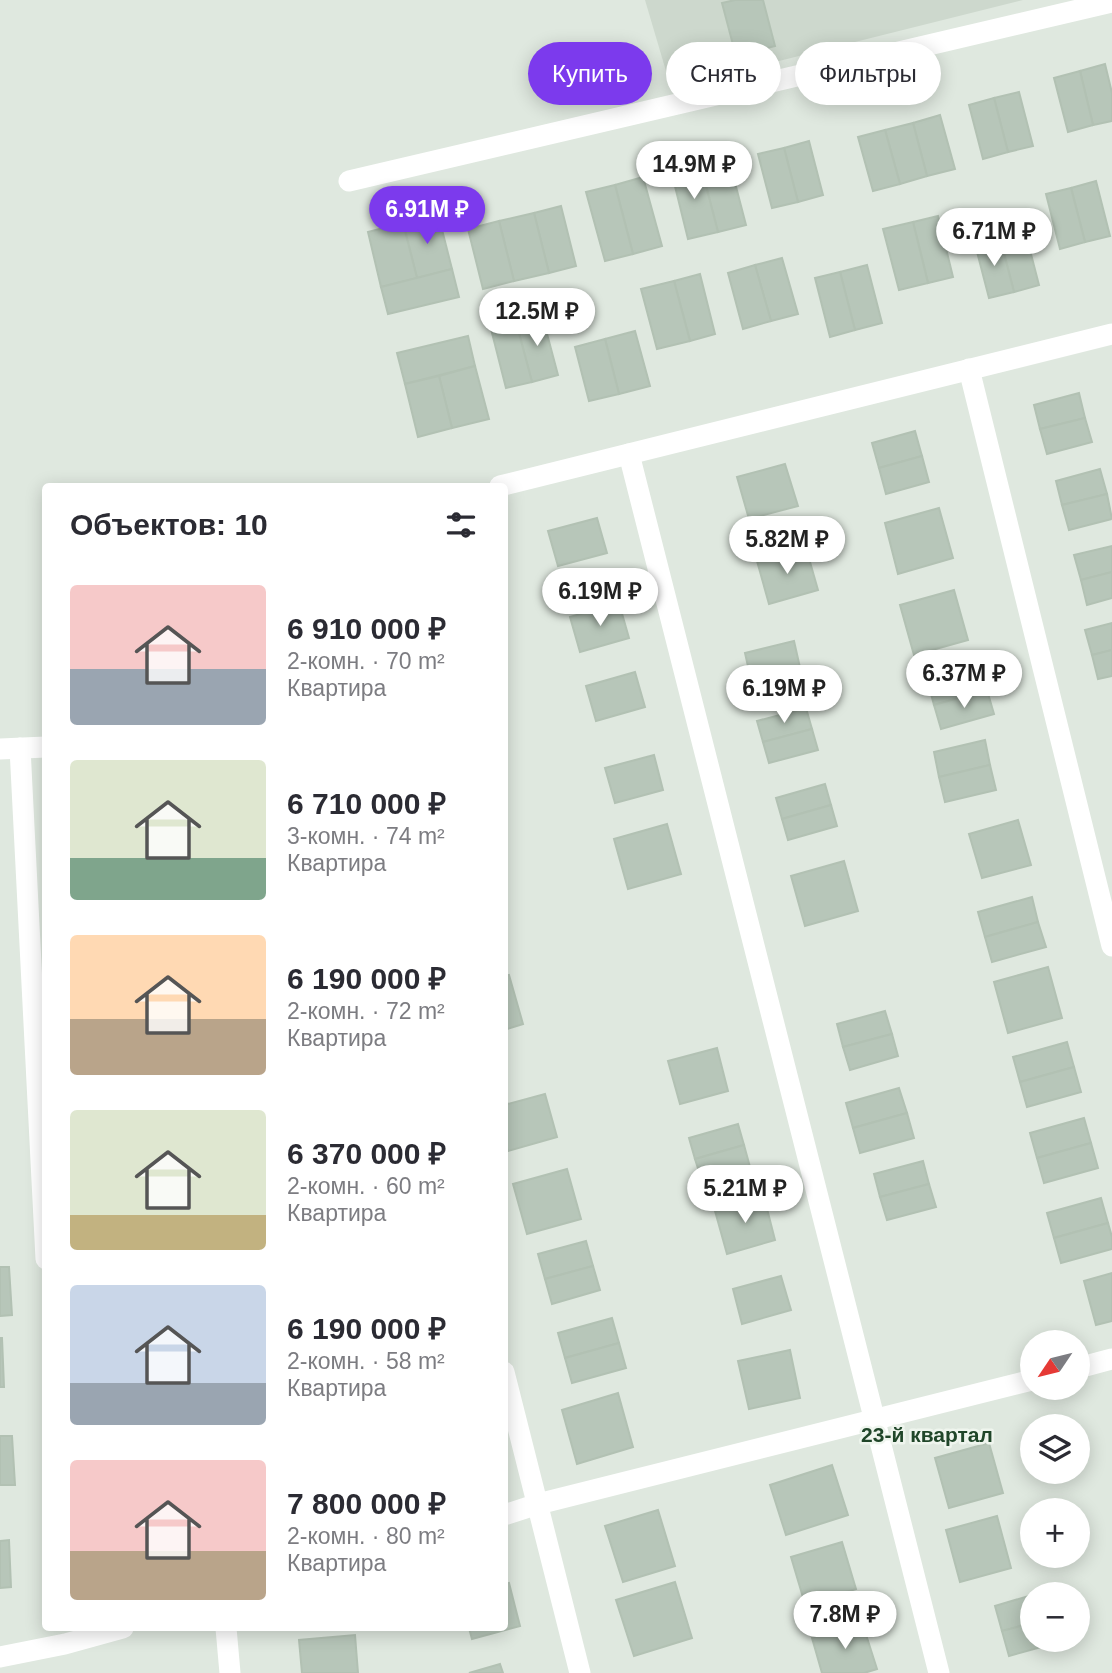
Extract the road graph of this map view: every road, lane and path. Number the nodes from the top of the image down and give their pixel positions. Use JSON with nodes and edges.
{"nodes":[{"id":1,"x":1112,"y":2,"type":"edge"},
{"id":2,"x":349,"y":181,"type":"dead end"},
{"id":3,"x":1112,"y":334,"type":"edge"},
{"id":4,"x":969,"y":369,"type":"junction"},
{"id":5,"x":629,"y":454,"type":"junction"},
{"id":6,"x":508,"y":484,"type":"edge"},
{"id":7,"x":42,"y":747,"type":"edge"},
{"id":8,"x":10,"y":749,"type":"edge"},
{"id":9,"x":1112,"y":946,"type":"edge"},
{"id":10,"x":42,"y":1202,"type":"edge"},
{"id":11,"x":1112,"y":1359,"type":"edge"},
{"id":12,"x":1090,"y":1365,"type":"edge"},
{"id":13,"x":1020,"y":1383,"type":"edge"},
{"id":14,"x":508,"y":1388,"type":"edge"},
{"id":15,"x":875,"y":1421,"type":"junction"},
{"id":16,"x":538,"y":1504,"type":"junction"},
{"id":17,"x":508,"y":1514,"type":"edge"},
{"id":18,"x":101,"y":1631,"type":"edge"},
{"id":19,"x":226,"y":1631,"type":"edge"},
{"id":20,"x":64,"y":1636,"type":"edge"},
{"id":21,"x":0,"y":1657,"type":"edge"},
{"id":22,"x":230,"y":1673,"type":"edge"},
{"id":23,"x":580,"y":1673,"type":"edge"},
{"id":24,"x":939,"y":1673,"type":"edge"}],
"edges":[{"from":1,"to":2,"type":"street"},
{"from":3,"to":4,"type":"street"},
{"from":4,"to":5,"type":"street"},
{"from":4,"to":9,"type":"street"},
{"from":5,"to":6,"type":"street"},
{"from":5,"to":15,"type":"street"},
{"from":7,"to":8,"type":"street"},
{"from":8,"to":10,"type":"street"},
{"from":11,"to":12,"type":"street"},
{"from":13,"to":15,"type":"street"},
{"from":14,"to":16,"type":"street"},
{"from":15,"to":16,"type":"street"},
{"from":15,"to":24,"type":"street"},
{"from":16,"to":17,"type":"street"},
{"from":16,"to":23,"type":"street"},
{"from":18,"to":20,"type":"street"},
{"from":19,"to":22,"type":"street"},
{"from":20,"to":21,"type":"street"}]}
